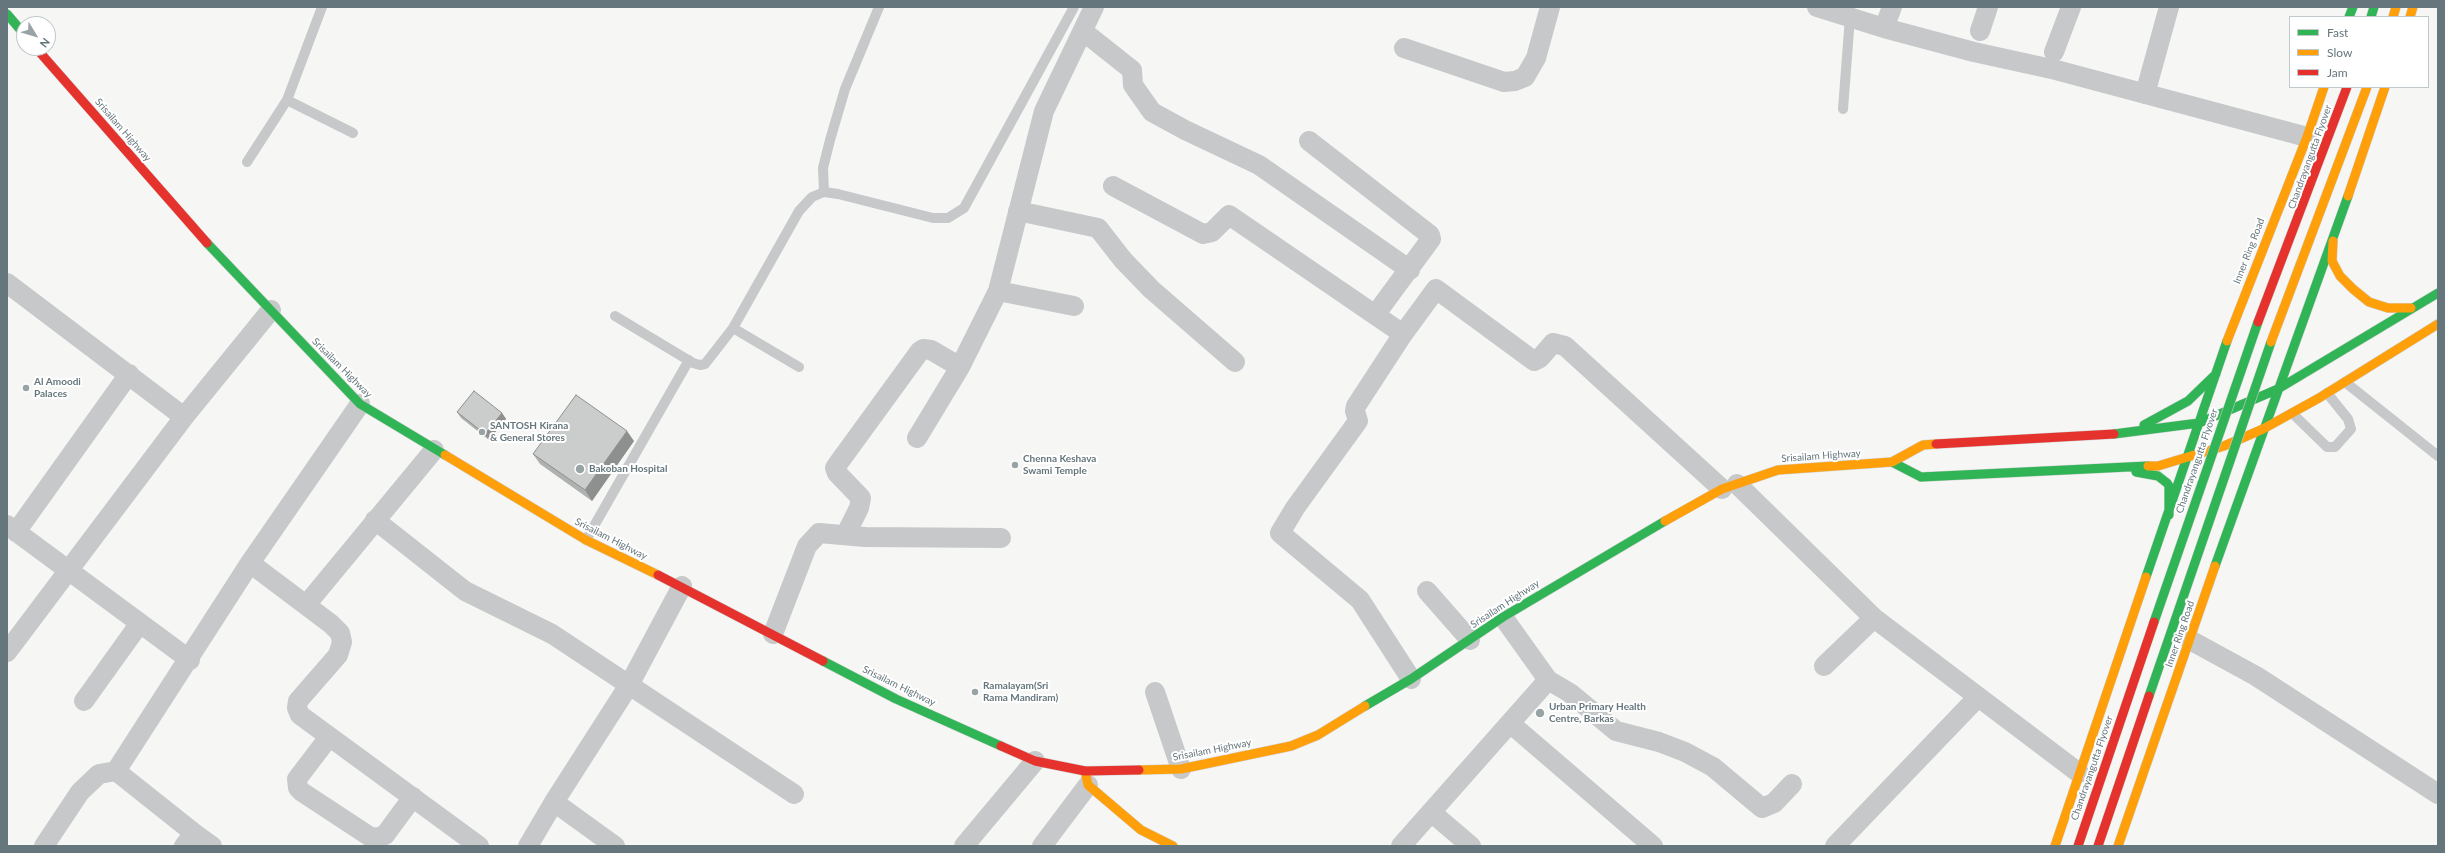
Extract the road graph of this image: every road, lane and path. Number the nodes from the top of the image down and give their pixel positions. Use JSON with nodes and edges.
{"nodes":[{"id":1,"x":322,"y":7,"type":"edge"},
{"id":2,"x":879,"y":7,"type":"edge"},
{"id":3,"x":1074,"y":7,"type":"edge"},
{"id":4,"x":1094,"y":7,"type":"edge"},
{"id":5,"x":1550,"y":7,"type":"edge"},
{"id":6,"x":1817,"y":7,"type":"edge"},
{"id":7,"x":1892,"y":7,"type":"edge"},
{"id":8,"x":1988,"y":7,"type":"edge"},
{"id":9,"x":2071,"y":7,"type":"edge"},
{"id":10,"x":2169,"y":7,"type":"edge"},
{"id":11,"x":7,"y":14,"type":"edge"},
{"id":12,"x":1850,"y":17,"type":"junction"},
{"id":13,"x":16,"y":25,"type":"edge"},
{"id":14,"x":1884,"y":28,"type":"junction"},
{"id":15,"x":1980,"y":31,"type":"dead end"},
{"id":16,"x":1084,"y":32,"type":"junction"},
{"id":17,"x":1404,"y":48,"type":"dead end"},
{"id":18,"x":2054,"y":52,"type":"dead end"},
{"id":19,"x":43,"y":56,"type":"edge"},
{"id":20,"x":2324,"y":88,"type":"edge"},
{"id":21,"x":2347,"y":88,"type":"edge"},
{"id":22,"x":2367,"y":88,"type":"edge"},
{"id":23,"x":2385,"y":88,"type":"edge"},
{"id":24,"x":2145,"y":94,"type":"junction"},
{"id":25,"x":287,"y":100,"type":"junction"},
{"id":26,"x":1843,"y":109,"type":"dead end"},
{"id":27,"x":353,"y":133,"type":"dead end"},
{"id":28,"x":2307,"y":137,"type":"junction"},
{"id":29,"x":1309,"y":140,"type":"dead end"},
{"id":30,"x":247,"y":162,"type":"dead end"},
{"id":31,"x":1112,"y":186,"type":"dead end"},
{"id":32,"x":824,"y":192,"type":"junction"},
{"id":33,"x":1018,"y":211,"type":"junction"},
{"id":34,"x":2332,"y":241,"type":"junction"},
{"id":35,"x":1410,"y":270,"type":"junction"},
{"id":36,"x":7,"y":283,"type":"edge"},
{"id":37,"x":998,"y":291,"type":"junction"},
{"id":38,"x":2438,"y":293,"type":"edge"},
{"id":39,"x":1074,"y":306,"type":"dead end"},
{"id":40,"x":2411,"y":308,"type":"junction"},
{"id":41,"x":271,"y":310,"type":"junction"},
{"id":42,"x":1375,"y":315,"type":"junction"},
{"id":43,"x":615,"y":316,"type":"dead end"},
{"id":44,"x":2438,"y":324,"type":"edge"},
{"id":45,"x":733,"y":328,"type":"junction"},
{"id":46,"x":1403,"y":334,"type":"junction"},
{"id":47,"x":689,"y":360,"type":"junction"},
{"id":48,"x":1234,"y":362,"type":"dead end"},
{"id":49,"x":799,"y":367,"type":"dead end"},
{"id":50,"x":960,"y":367,"type":"junction"},
{"id":51,"x":129,"y":374,"type":"junction"},
{"id":52,"x":2216,"y":374,"type":"junction"},
{"id":53,"x":2305,"y":374,"type":"junction"},
{"id":54,"x":2345,"y":382,"type":"junction"},
{"id":55,"x":2298,"y":386,"type":"dead end"},
{"id":56,"x":2278,"y":389,"type":"junction"},
{"id":57,"x":2323,"y":396,"type":"junction"},
{"id":58,"x":2305,"y":398,"type":"dead end"},
{"id":59,"x":360,"y":404,"type":"junction"},
{"id":60,"x":2292,"y":413,"type":"junction"},
{"id":61,"x":184,"y":417,"type":"junction"},
{"id":62,"x":2198,"y":424,"type":"junction"},
{"id":63,"x":2263,"y":429,"type":"junction"},
{"id":64,"x":2129,"y":433,"type":"junction"},
{"id":65,"x":917,"y":438,"type":"dead end"},
{"id":66,"x":434,"y":450,"type":"junction"},
{"id":67,"x":2438,"y":456,"type":"edge"},
{"id":68,"x":2187,"y":458,"type":"junction"},
{"id":69,"x":1892,"y":462,"type":"junction"},
{"id":70,"x":2100,"y":468,"type":"junction"},
{"id":71,"x":1729,"y":486,"type":"junction"},
{"id":72,"x":2169,"y":515,"type":"junction"},
{"id":73,"x":375,"y":520,"type":"junction"},
{"id":74,"x":12,"y":528,"type":"edge"},
{"id":75,"x":846,"y":534,"type":"junction"},
{"id":76,"x":1001,"y":538,"type":"dead end"},
{"id":77,"x":586,"y":540,"type":"junction"},
{"id":78,"x":250,"y":563,"type":"junction"},
{"id":79,"x":69,"y":571,"type":"junction"},
{"id":80,"x":682,"y":586,"type":"junction"},
{"id":81,"x":1427,"y":591,"type":"dead end"},
{"id":82,"x":306,"y":605,"type":"junction"},
{"id":83,"x":1503,"y":617,"type":"junction"},
{"id":84,"x":1874,"y":618,"type":"junction"},
{"id":85,"x":140,"y":623,"type":"junction"},
{"id":86,"x":773,"y":634,"type":"junction"},
{"id":87,"x":1470,"y":640,"type":"junction"},
{"id":88,"x":2190,"y":640,"type":"junction"},
{"id":89,"x":7,"y":652,"type":"edge"},
{"id":90,"x":190,"y":660,"type":"junction"},
{"id":91,"x":1824,"y":666,"type":"dead end"},
{"id":92,"x":1411,"y":679,"type":"junction"},
{"id":93,"x":1548,"y":680,"type":"junction"},
{"id":94,"x":629,"y":685,"type":"junction"},
{"id":95,"x":1155,"y":692,"type":"dead end"},
{"id":96,"x":1977,"y":698,"type":"junction"},
{"id":97,"x":84,"y":701,"type":"dead end"},
{"id":98,"x":1511,"y":724,"type":"junction"},
{"id":99,"x":329,"y":737,"type":"junction"},
{"id":100,"x":1035,"y":761,"type":"junction"},
{"id":101,"x":1181,"y":769,"type":"junction"},
{"id":102,"x":116,"y":771,"type":"junction"},
{"id":103,"x":2079,"y":773,"type":"junction"},
{"id":104,"x":1087,"y":778,"type":"junction"},
{"id":105,"x":1792,"y":784,"type":"dead end"},
{"id":106,"x":794,"y":794,"type":"dead end"},
{"id":107,"x":2438,"y":794,"type":"edge"},
{"id":108,"x":413,"y":797,"type":"junction"},
{"id":109,"x":554,"y":802,"type":"junction"},
{"id":110,"x":1431,"y":812,"type":"junction"},
{"id":111,"x":189,"y":839,"type":"edge"},
{"id":112,"x":44,"y":846,"type":"edge"},
{"id":113,"x":212,"y":846,"type":"edge"},
{"id":114,"x":479,"y":846,"type":"edge"},
{"id":115,"x":528,"y":846,"type":"edge"},
{"id":116,"x":615,"y":846,"type":"edge"},
{"id":117,"x":964,"y":846,"type":"edge"},
{"id":118,"x":1042,"y":846,"type":"edge"},
{"id":119,"x":1173,"y":846,"type":"edge"},
{"id":120,"x":1402,"y":846,"type":"edge"},
{"id":121,"x":1471,"y":846,"type":"edge"},
{"id":122,"x":1653,"y":846,"type":"edge"},
{"id":123,"x":1835,"y":846,"type":"edge"},
{"id":124,"x":2055,"y":846,"type":"edge"},
{"id":125,"x":2078,"y":846,"type":"edge"},
{"id":126,"x":2098,"y":846,"type":"edge"},
{"id":127,"x":2118,"y":846,"type":"edge"}],
"edges":[{"from":1,"to":25,"type":"lane"},
{"from":2,"to":32,"type":"lane"},
{"from":3,"to":32,"type":"lane"},
{"from":4,"to":16,"type":"street"},
{"from":5,"to":17,"type":"street"},
{"from":6,"to":12,"type":"street"},
{"from":7,"to":14,"type":"street"},
{"from":8,"to":15,"type":"street"},
{"from":9,"to":18,"type":"street"},
{"from":10,"to":24,"type":"street"},
{"from":11,"to":13,"type":"main road"},
{"from":12,"to":14,"type":"street"},
{"from":12,"to":26,"type":"lane"},
{"from":14,"to":24,"type":"street"},
{"from":16,"to":33,"type":"street"},
{"from":16,"to":35,"type":"street"},
{"from":19,"to":41,"type":"main road","name":"Srisailam Highway"},
{"from":20,"to":28,"type":"main road","name":"Inner Ring Road"},
{"from":21,"to":125,"type":"main road","name":"Chandrayangutta Flyover","bridge":true},
{"from":22,"to":126,"type":"main road","bridge":true},
{"from":23,"to":34,"type":"main road"},
{"from":24,"to":28,"type":"street"},
{"from":25,"to":27,"type":"lane"},
{"from":25,"to":30,"type":"lane"},
{"from":28,"to":52,"type":"main road","name":"Inner Ring Road"},
{"from":29,"to":35,"type":"street"},
{"from":31,"to":42,"type":"street"},
{"from":32,"to":45,"type":"lane"},
{"from":33,"to":37,"type":"street"},
{"from":33,"to":48,"type":"street"},
{"from":34,"to":40,"type":"main road"},
{"from":34,"to":56,"type":"main road"},
{"from":35,"to":42,"type":"street"},
{"from":36,"to":51,"type":"street"},
{"from":37,"to":39,"type":"street"},
{"from":37,"to":50,"type":"street"},
{"from":38,"to":40,"type":"main road"},
{"from":40,"to":53,"type":"main road"},
{"from":41,"to":59,"type":"main road","name":"Srisailam Highway"},
{"from":41,"to":61,"type":"street"},
{"from":42,"to":46,"type":"street"},
{"from":43,"to":47,"type":"lane"},
{"from":44,"to":54,"type":"main road"},
{"from":45,"to":47,"type":"lane"},
{"from":45,"to":49,"type":"lane"},
{"from":46,"to":71,"type":"street"},
{"from":46,"to":92,"type":"street"},
{"from":47,"to":77,"type":"lane"},
{"from":50,"to":65,"type":"street"},
{"from":50,"to":75,"type":"street"},
{"from":51,"to":61,"type":"street"},
{"from":51,"to":74,"type":"street"},
{"from":52,"to":62,"type":"main road","name":"Inner Ring Road"},
{"from":52,"to":64,"type":"main road"},
{"from":53,"to":55,"type":"main road"},
{"from":53,"to":56,"type":"main road"},
{"from":54,"to":57,"type":"main road"},
{"from":54,"to":67,"type":"lane"},
{"from":56,"to":62,"type":"main road"},
{"from":56,"to":63,"type":"main road","name":"Inner Ring Road"},
{"from":57,"to":58,"type":"main road"},
{"from":57,"to":60,"type":"main road"},
{"from":57,"to":60,"type":"lane"},
{"from":59,"to":66,"type":"main road","name":"Srisailam Highway"},
{"from":59,"to":78,"type":"street"},
{"from":60,"to":63,"type":"main road"},
{"from":61,"to":79,"type":"street"},
{"from":62,"to":64,"type":"main road"},
{"from":62,"to":68,"type":"main road","name":"Inner Ring Road"},
{"from":63,"to":68,"type":"main road"},
{"from":63,"to":88,"type":"main road","name":"Inner Ring Road"},
{"from":64,"to":69,"type":"main road"},
{"from":66,"to":73,"type":"street"},
{"from":66,"to":77,"type":"main road","name":"Srisailam Highway"},
{"from":68,"to":70,"type":"main road"},
{"from":68,"to":72,"type":"main road"},
{"from":69,"to":70,"type":"main road"},
{"from":69,"to":71,"type":"main road","name":"Srisailam Highway"},
{"from":70,"to":72,"type":"main road"},
{"from":71,"to":83,"type":"main road","name":"Srisailam Highway"},
{"from":71,"to":84,"type":"street"},
{"from":72,"to":103,"type":"main road"},
{"from":73,"to":82,"type":"street"},
{"from":73,"to":94,"type":"street"},
{"from":74,"to":79,"type":"street"},
{"from":75,"to":76,"type":"street"},
{"from":75,"to":86,"type":"street"},
{"from":77,"to":80,"type":"main road","name":"Srisailam Highway"},
{"from":78,"to":82,"type":"street"},
{"from":78,"to":90,"type":"street"},
{"from":79,"to":85,"type":"street"},
{"from":79,"to":89,"type":"street"},
{"from":80,"to":86,"type":"main road","name":"Srisailam Highway"},
{"from":80,"to":94,"type":"street"},
{"from":81,"to":87,"type":"street"},
{"from":82,"to":99,"type":"street"},
{"from":83,"to":87,"type":"main road","name":"Srisailam Highway"},
{"from":83,"to":93,"type":"street"},
{"from":84,"to":91,"type":"street"},
{"from":84,"to":96,"type":"street"},
{"from":85,"to":90,"type":"street"},
{"from":85,"to":97,"type":"street"},
{"from":86,"to":100,"type":"main road","name":"Srisailam Highway"},
{"from":87,"to":92,"type":"main road","name":"Srisailam Highway"},
{"from":88,"to":107,"type":"street"},
{"from":88,"to":127,"type":"main road","name":"Inner Ring Road"},
{"from":90,"to":102,"type":"street"},
{"from":92,"to":101,"type":"main road","name":"Srisailam Highway"},
{"from":93,"to":98,"type":"street"},
{"from":93,"to":105,"type":"street"},
{"from":94,"to":106,"type":"street"},
{"from":94,"to":109,"type":"street"},
{"from":95,"to":101,"type":"street"},
{"from":96,"to":103,"type":"street"},
{"from":96,"to":123,"type":"street"},
{"from":98,"to":110,"type":"street"},
{"from":98,"to":122,"type":"street"},
{"from":99,"to":108,"type":"street"},
{"from":99,"to":108,"type":"street"},
{"from":100,"to":104,"type":"main road","name":"Srisailam Highway"},
{"from":100,"to":117,"type":"street"},
{"from":101,"to":104,"type":"main road","name":"Srisailam Highway"},
{"from":102,"to":111,"type":"street"},
{"from":102,"to":112,"type":"street"},
{"from":103,"to":124,"type":"main road"},
{"from":104,"to":118,"type":"street"},
{"from":104,"to":119,"type":"main road"},
{"from":108,"to":114,"type":"street"},
{"from":109,"to":115,"type":"street"},
{"from":109,"to":116,"type":"street"},
{"from":110,"to":120,"type":"street"},
{"from":110,"to":121,"type":"street"},
{"from":111,"to":113,"type":"street"}]}
